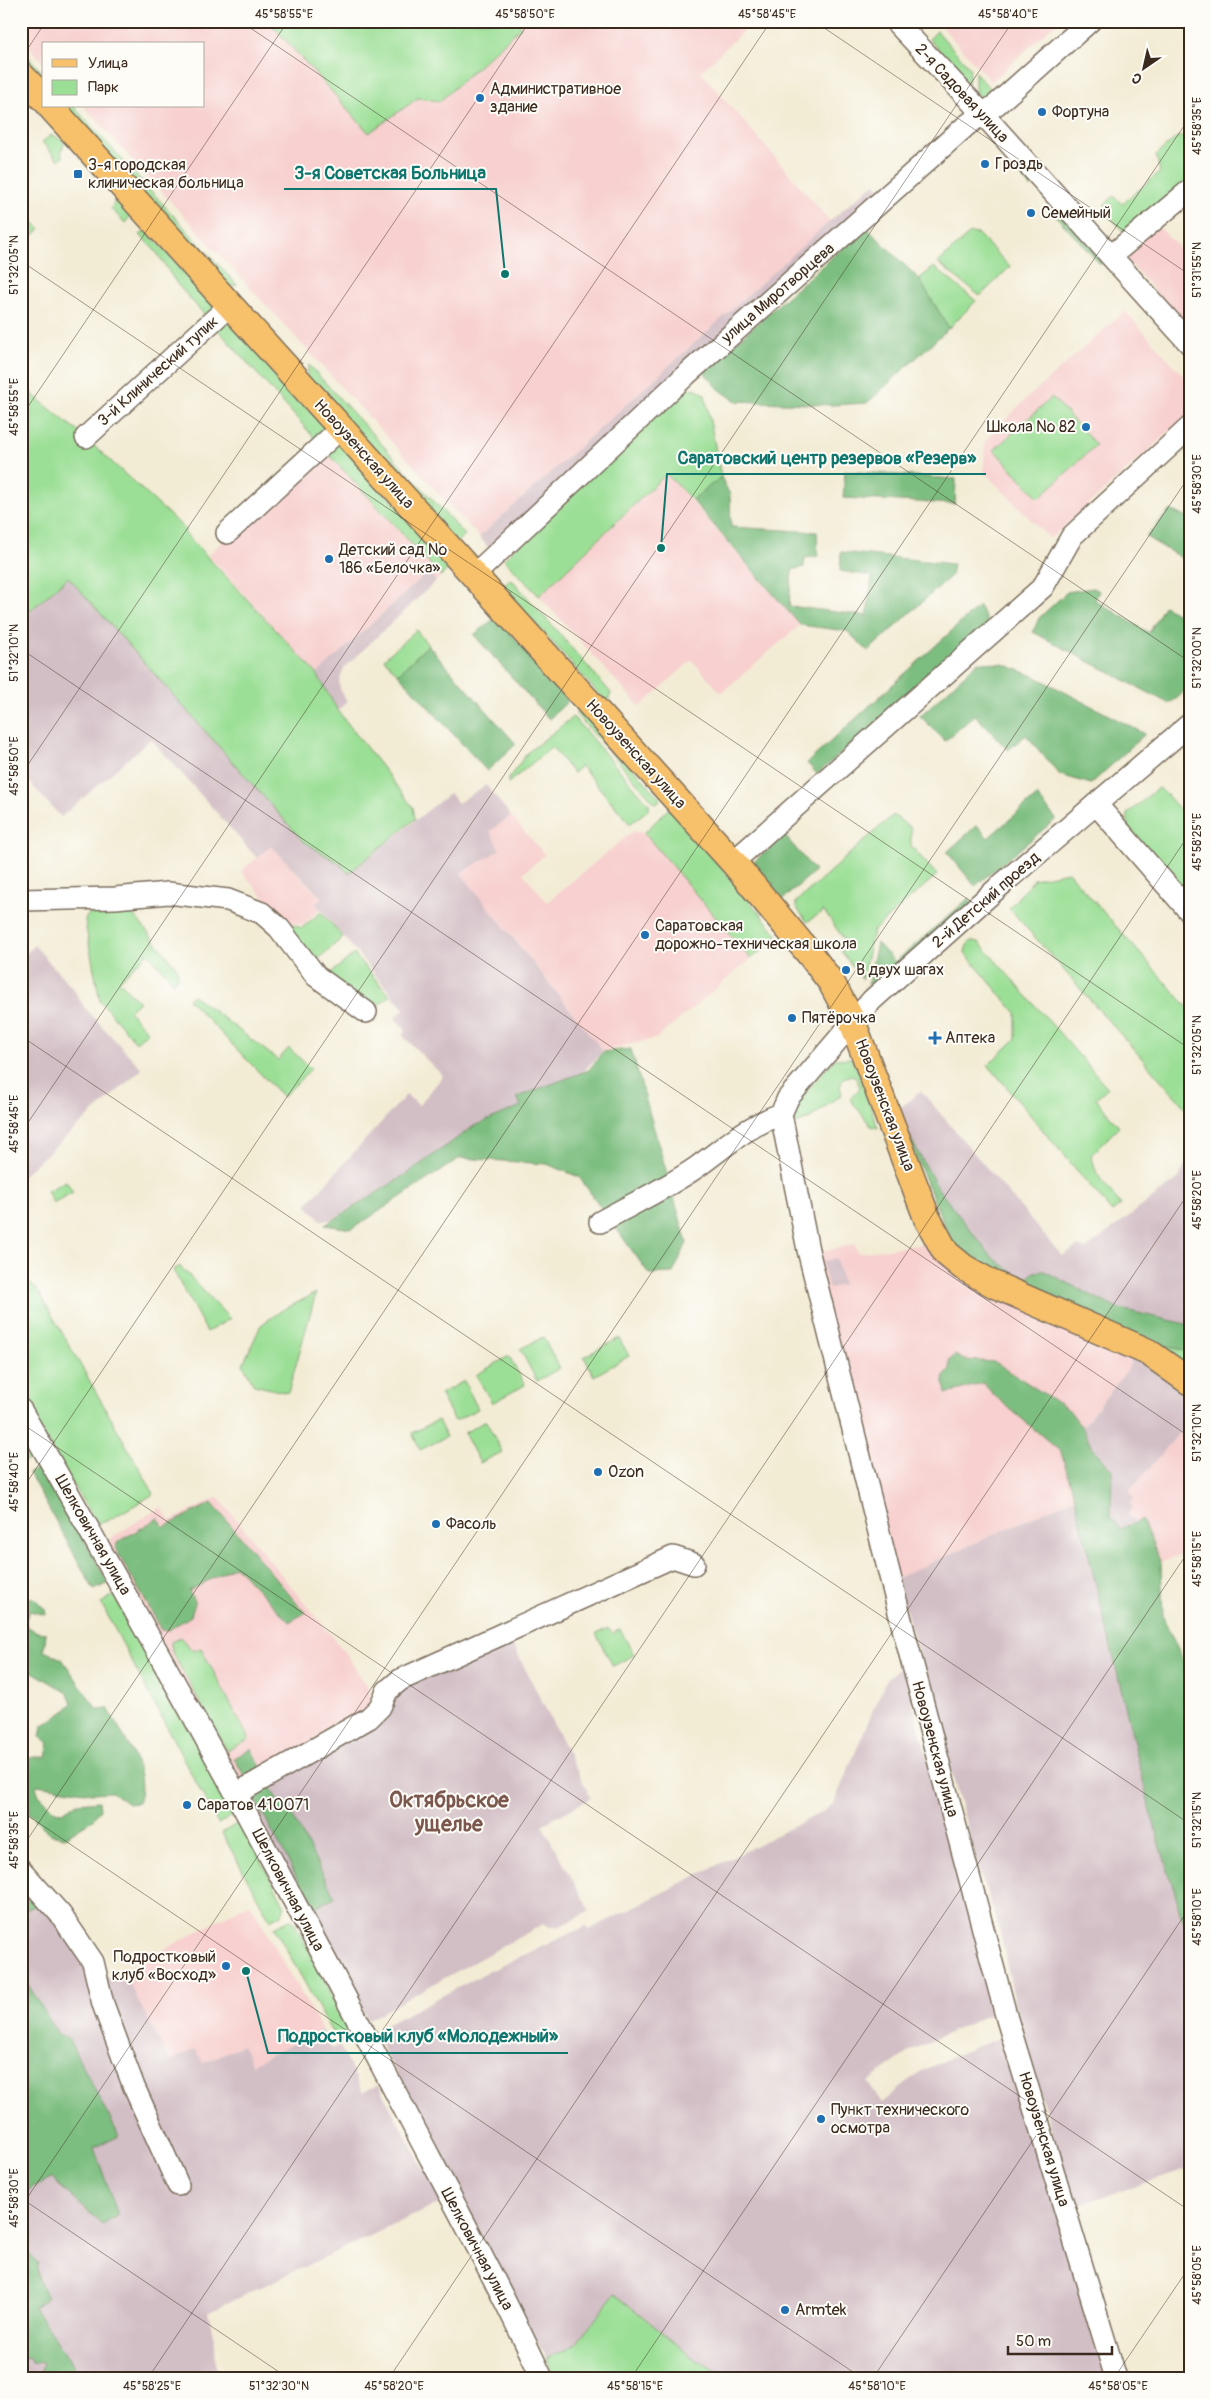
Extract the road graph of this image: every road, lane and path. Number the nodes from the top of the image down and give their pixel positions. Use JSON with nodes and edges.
{"nodes":[{"id":1,"x":895,"y":21,"type":"edge"},
{"id":2,"x":1090,"y":21,"type":"edge"},
{"id":3,"x":21,"y":75,"type":"edge"},
{"id":4,"x":42,"y":97,"type":"edge"},
{"id":5,"x":52,"y":108,"type":"edge"},
{"id":6,"x":982,"y":114,"type":"junction"},
{"id":7,"x":1190,"y":190,"type":"edge"},
{"id":8,"x":1111,"y":256,"type":"junction"},
{"id":9,"x":229,"y":306,"type":"junction"},
{"id":10,"x":1190,"y":344,"type":"edge"},
{"id":11,"x":1190,"y":427,"type":"edge"},
{"id":12,"x":340,"y":428,"type":"junction"},
{"id":13,"x":86,"y":437,"type":"dead end"},
{"id":14,"x":227,"y":533,"type":"dead end"},
{"id":15,"x":474,"y":575,"type":"junction"},
{"id":16,"x":1190,"y":724,"type":"edge"},
{"id":17,"x":1096,"y":804,"type":"junction"},
{"id":18,"x":733,"y":862,"type":"junction"},
{"id":19,"x":21,"y":900,"type":"edge"},
{"id":20,"x":1190,"y":912,"type":"edge"},
{"id":21,"x":366,"y":1012,"type":"dead end"},
{"id":22,"x":852,"y":1022,"type":"junction"},
{"id":23,"x":781,"y":1114,"type":"junction"},
{"id":24,"x":600,"y":1222,"type":"dead end"},
{"id":25,"x":1190,"y":1382,"type":"edge"},
{"id":26,"x":21,"y":1410,"type":"edge"},
{"id":27,"x":694,"y":1564,"type":"dead end"},
{"id":28,"x":236,"y":1794,"type":"junction"},
{"id":29,"x":21,"y":1870,"type":"edge"},
{"id":30,"x":178,"y":2185,"type":"dead end"},
{"id":31,"x":542,"y":2378,"type":"edge"},
{"id":32,"x":1116,"y":2378,"type":"edge"}],
"edges":[{"from":1,"to":6,"type":"street","name":"2-я Садовая улица"},
{"from":2,"to":6,"type":"street","name":"улица Миротворцева"},
{"from":3,"to":4,"type":"main road"},
{"from":5,"to":9,"type":"main road","name":"Новоузенская улица"},
{"from":6,"to":8,"type":"street","name":"2-я Садовая улица"},
{"from":6,"to":15,"type":"street","name":"улица Миротворцева"},
{"from":7,"to":8,"type":"street"},
{"from":8,"to":10,"type":"street","name":"2-я Садовая улица"},
{"from":9,"to":12,"type":"main road","name":"Новоузенская улица"},
{"from":9,"to":13,"type":"street","name":"3-й Клинический тупик"},
{"from":11,"to":18,"type":"street"},
{"from":12,"to":14,"type":"street"},
{"from":12,"to":15,"type":"main road","name":"Новоузенская улица"},
{"from":15,"to":18,"type":"main road","name":"Новоузенская улица"},
{"from":16,"to":17,"type":"street","name":"2-й Детский проезд"},
{"from":17,"to":20,"type":"street"},
{"from":17,"to":22,"type":"street","name":"2-й Детский проезд"},
{"from":18,"to":22,"type":"main road","name":"Новоузенская улица"},
{"from":19,"to":21,"type":"street"},
{"from":22,"to":23,"type":"street","name":"2-й Детский проезд"},
{"from":22,"to":25,"type":"main road","name":"Новоузенская улица"},
{"from":23,"to":24,"type":"street"},
{"from":23,"to":32,"type":"street","name":"Новоузенская улица"},
{"from":26,"to":28,"type":"street","name":"Шелковичная улица"},
{"from":27,"to":28,"type":"street"},
{"from":28,"to":31,"type":"street","name":"Шелковичная улица"},
{"from":29,"to":30,"type":"street"}]}
